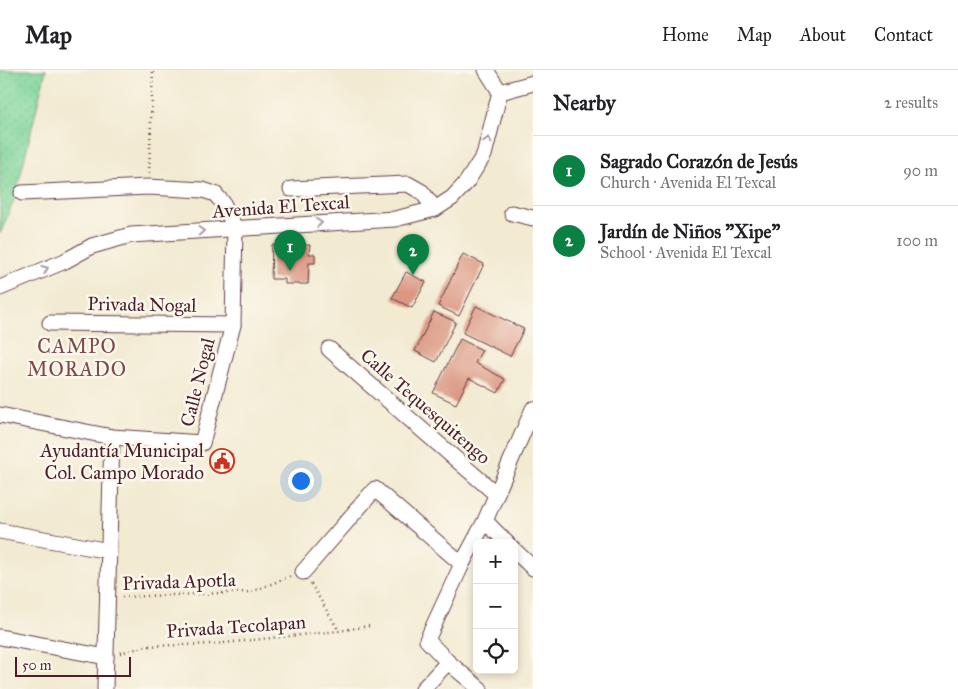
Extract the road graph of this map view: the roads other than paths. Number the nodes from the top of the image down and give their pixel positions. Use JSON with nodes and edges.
{"nodes":[{"id":1,"x":486,"y":70,"type":"edge"},
{"id":2,"x":533,"y":83,"type":"edge"},
{"id":3,"x":500,"y":92,"type":"junction"},
{"id":4,"x":291,"y":189,"type":"dead end"},
{"id":5,"x":22,"y":192,"type":"dead end"},
{"id":6,"x":435,"y":209,"type":"junction"},
{"id":7,"x":512,"y":213,"type":"dead end"},
{"id":8,"x":533,"y":218,"type":"edge"},
{"id":9,"x":235,"y":228,"type":"junction"},
{"id":10,"x":0,"y":288,"type":"edge"},
{"id":11,"x":50,"y":323,"type":"dead end"},
{"id":12,"x":232,"y":325,"type":"junction"},
{"id":13,"x":329,"y":349,"type":"dead end"},
{"id":14,"x":533,"y":409,"type":"edge"},
{"id":15,"x":0,"y":416,"type":"edge"},
{"id":16,"x":112,"y":437,"type":"junction"},
{"id":17,"x":496,"y":494,"type":"junction"},
{"id":18,"x":485,"y":522,"type":"junction"},
{"id":19,"x":0,"y":531,"type":"edge"},
{"id":20,"x":503,"y":539,"type":"edge"},
{"id":21,"x":109,"y":551,"type":"junction"},
{"id":22,"x":518,"y":554,"type":"edge"},
{"id":23,"x":462,"y":564,"type":"junction"},
{"id":24,"x":533,"y":568,"type":"edge"},
{"id":25,"x":303,"y":572,"type":"road end"},
{"id":26,"x":0,"y":637,"type":"edge"},
{"id":27,"x":106,"y":656,"type":"junction"},
{"id":28,"x":448,"y":662,"type":"junction"},
{"id":29,"x":105,"y":689,"type":"edge"},
{"id":30,"x":423,"y":689,"type":"edge"},
{"id":31,"x":480,"y":689,"type":"edge"}],
"edges":[{"from":1,"to":3,"type":"street"},
{"from":2,"to":3,"type":"street"},
{"from":6,"to":3,"type":"street","name":"Avenida El Texcal","one_way":true},
{"from":4,"to":6,"type":"street"},
{"from":5,"to":9,"type":"street"},
{"from":9,"to":6,"type":"street","name":"Avenida El Texcal","one_way":true},
{"from":7,"to":8,"type":"street"},
{"from":10,"to":9,"type":"street","name":"Avenida El Texcal","one_way":true},
{"from":9,"to":12,"type":"street","name":"Calle Nogal"},
{"from":11,"to":12,"type":"street","name":"Privada Nogal"},
{"from":12,"to":16,"type":"street","name":"Calle Nogal"},
{"from":13,"to":17,"type":"street","name":"Calle Tequesquitengo"},
{"from":14,"to":17,"type":"street"},
{"from":15,"to":16,"type":"street"},
{"from":16,"to":21,"type":"street"},
{"from":17,"to":18,"type":"street"},
{"from":18,"to":20,"type":"street"},
{"from":18,"to":23,"type":"street"},
{"from":19,"to":21,"type":"street"},
{"from":21,"to":27,"type":"street"},
{"from":22,"to":24,"type":"street"},
{"from":23,"to":25,"type":"street"},
{"from":23,"to":28,"type":"street"},
{"from":26,"to":27,"type":"street"},
{"from":27,"to":29,"type":"street"},
{"from":28,"to":30,"type":"street"},
{"from":28,"to":31,"type":"street"}]}
